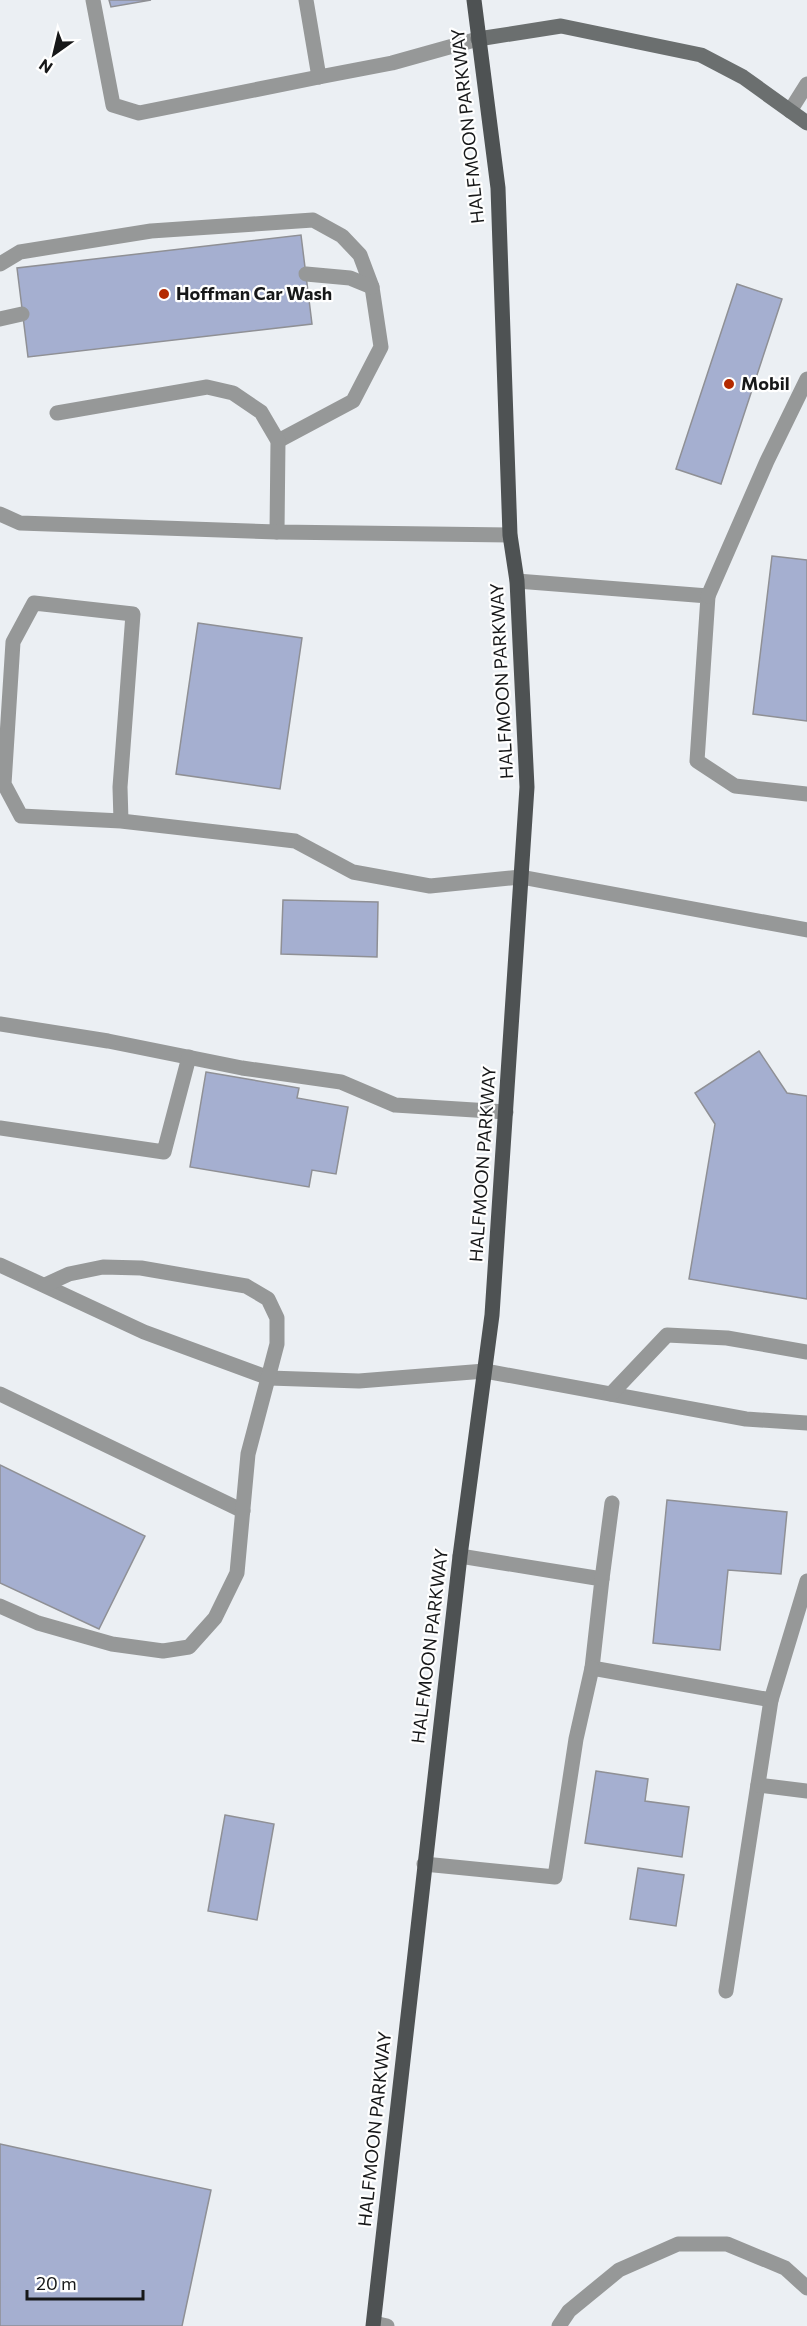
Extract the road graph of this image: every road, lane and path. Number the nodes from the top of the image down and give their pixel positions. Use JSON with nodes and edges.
{"nodes":[{"id":1,"x":93,"y":0,"type":"edge"},
{"id":2,"x":306,"y":0,"type":"edge"},
{"id":3,"x":474,"y":0,"type":"edge"},
{"id":4,"x":478,"y":39,"type":"junction"},
{"id":5,"x":319,"y":77,"type":"junction"},
{"id":6,"x":807,"y":84,"type":"edge"},
{"id":7,"x":790,"y":111,"type":"junction"},
{"id":8,"x":807,"y":123,"type":"edge"},
{"id":9,"x":0,"y":264,"type":"edge"},
{"id":10,"x":306,"y":274,"type":"dead end"},
{"id":11,"x":372,"y":287,"type":"junction"},
{"id":12,"x":22,"y":314,"type":"dead end"},
{"id":13,"x":0,"y":319,"type":"edge"},
{"id":14,"x":807,"y":379,"type":"edge"},
{"id":15,"x":57,"y":413,"type":"dead end"},
{"id":16,"x":278,"y":441,"type":"junction"},
{"id":17,"x":0,"y":514,"type":"edge"},
{"id":18,"x":277,"y":532,"type":"junction"},
{"id":19,"x":510,"y":535,"type":"junction"},
{"id":20,"x":517,"y":580,"type":"junction"},
{"id":21,"x":708,"y":596,"type":"junction"},
{"id":22,"x":807,"y":794,"type":"edge"},
{"id":23,"x":122,"y":821,"type":"junction"},
{"id":24,"x":521,"y":877,"type":"junction"},
{"id":25,"x":807,"y":930,"type":"edge"},
{"id":26,"x":0,"y":1024,"type":"edge"},
{"id":27,"x":189,"y":1057,"type":"junction"},
{"id":28,"x":506,"y":1112,"type":"junction"},
{"id":29,"x":0,"y":1128,"type":"edge"},
{"id":30,"x":0,"y":1265,"type":"edge"},
{"id":31,"x":45,"y":1285,"type":"junction"},
{"id":32,"x":807,"y":1352,"type":"edge"},
{"id":33,"x":485,"y":1371,"type":"junction"},
{"id":34,"x":269,"y":1378,"type":"junction"},
{"id":35,"x":0,"y":1394,"type":"edge"},
{"id":36,"x":611,"y":1394,"type":"junction"},
{"id":37,"x":807,"y":1423,"type":"edge"},
{"id":38,"x":612,"y":1503,"type":"dead end"},
{"id":39,"x":243,"y":1511,"type":"junction"},
{"id":40,"x":460,"y":1556,"type":"junction"},
{"id":41,"x":602,"y":1579,"type":"junction"},
{"id":42,"x":807,"y":1581,"type":"edge"},
{"id":43,"x":0,"y":1606,"type":"edge"},
{"id":44,"x":592,"y":1668,"type":"junction"},
{"id":45,"x":771,"y":1700,"type":"junction"},
{"id":46,"x":758,"y":1785,"type":"junction"},
{"id":47,"x":807,"y":1791,"type":"edge"},
{"id":48,"x":424,"y":1864,"type":"junction"},
{"id":49,"x":726,"y":1991,"type":"dead end"},
{"id":50,"x":807,"y":2288,"type":"edge"},
{"id":51,"x":378,"y":2325,"type":"edge"},
{"id":52,"x":559,"y":2326,"type":"edge"}],
"edges":[{"from":1,"to":5,"type":"lane"},
{"from":2,"to":5,"type":"lane"},
{"from":3,"to":4,"type":"main road","name":"HALFMOON PARKWAY"},
{"from":4,"to":5,"type":"lane"},
{"from":4,"to":7,"type":"street"},
{"from":4,"to":19,"type":"main road","name":"HALFMOON PARKWAY"},
{"from":6,"to":7,"type":"lane"},
{"from":7,"to":8,"type":"street"},
{"from":9,"to":11,"type":"lane"},
{"from":10,"to":11,"type":"lane"},
{"from":11,"to":16,"type":"lane"},
{"from":12,"to":13,"type":"lane"},
{"from":14,"to":21,"type":"lane"},
{"from":15,"to":16,"type":"lane"},
{"from":16,"to":18,"type":"lane"},
{"from":17,"to":18,"type":"lane"},
{"from":18,"to":19,"type":"lane"},
{"from":19,"to":20,"type":"main road","name":"HALFMOON PARKWAY"},
{"from":20,"to":21,"type":"lane"},
{"from":20,"to":24,"type":"main road","name":"HALFMOON PARKWAY"},
{"from":21,"to":22,"type":"lane"},
{"from":23,"to":23,"type":"lane"},
{"from":23,"to":24,"type":"lane"},
{"from":24,"to":25,"type":"lane"},
{"from":24,"to":28,"type":"main road","name":"HALFMOON PARKWAY"},
{"from":26,"to":27,"type":"lane"},
{"from":27,"to":28,"type":"lane"},
{"from":27,"to":29,"type":"lane"},
{"from":28,"to":33,"type":"main road","name":"HALFMOON PARKWAY"},
{"from":30,"to":31,"type":"lane"},
{"from":31,"to":34,"type":"lane"},
{"from":31,"to":34,"type":"lane"},
{"from":32,"to":36,"type":"lane"},
{"from":33,"to":34,"type":"lane"},
{"from":33,"to":36,"type":"lane"},
{"from":33,"to":40,"type":"main road","name":"HALFMOON PARKWAY"},
{"from":34,"to":39,"type":"lane"},
{"from":35,"to":39,"type":"lane"},
{"from":36,"to":37,"type":"lane"},
{"from":38,"to":41,"type":"lane"},
{"from":39,"to":43,"type":"lane"},
{"from":40,"to":41,"type":"lane"},
{"from":40,"to":48,"type":"main road","name":"HALFMOON PARKWAY"},
{"from":41,"to":44,"type":"lane"},
{"from":42,"to":45,"type":"lane"},
{"from":44,"to":45,"type":"lane"},
{"from":44,"to":48,"type":"lane"},
{"from":45,"to":46,"type":"lane"},
{"from":46,"to":47,"type":"lane"},
{"from":46,"to":49,"type":"lane"},
{"from":48,"to":51,"type":"main road","name":"HALFMOON PARKWAY"},
{"from":50,"to":52,"type":"lane"}]}
